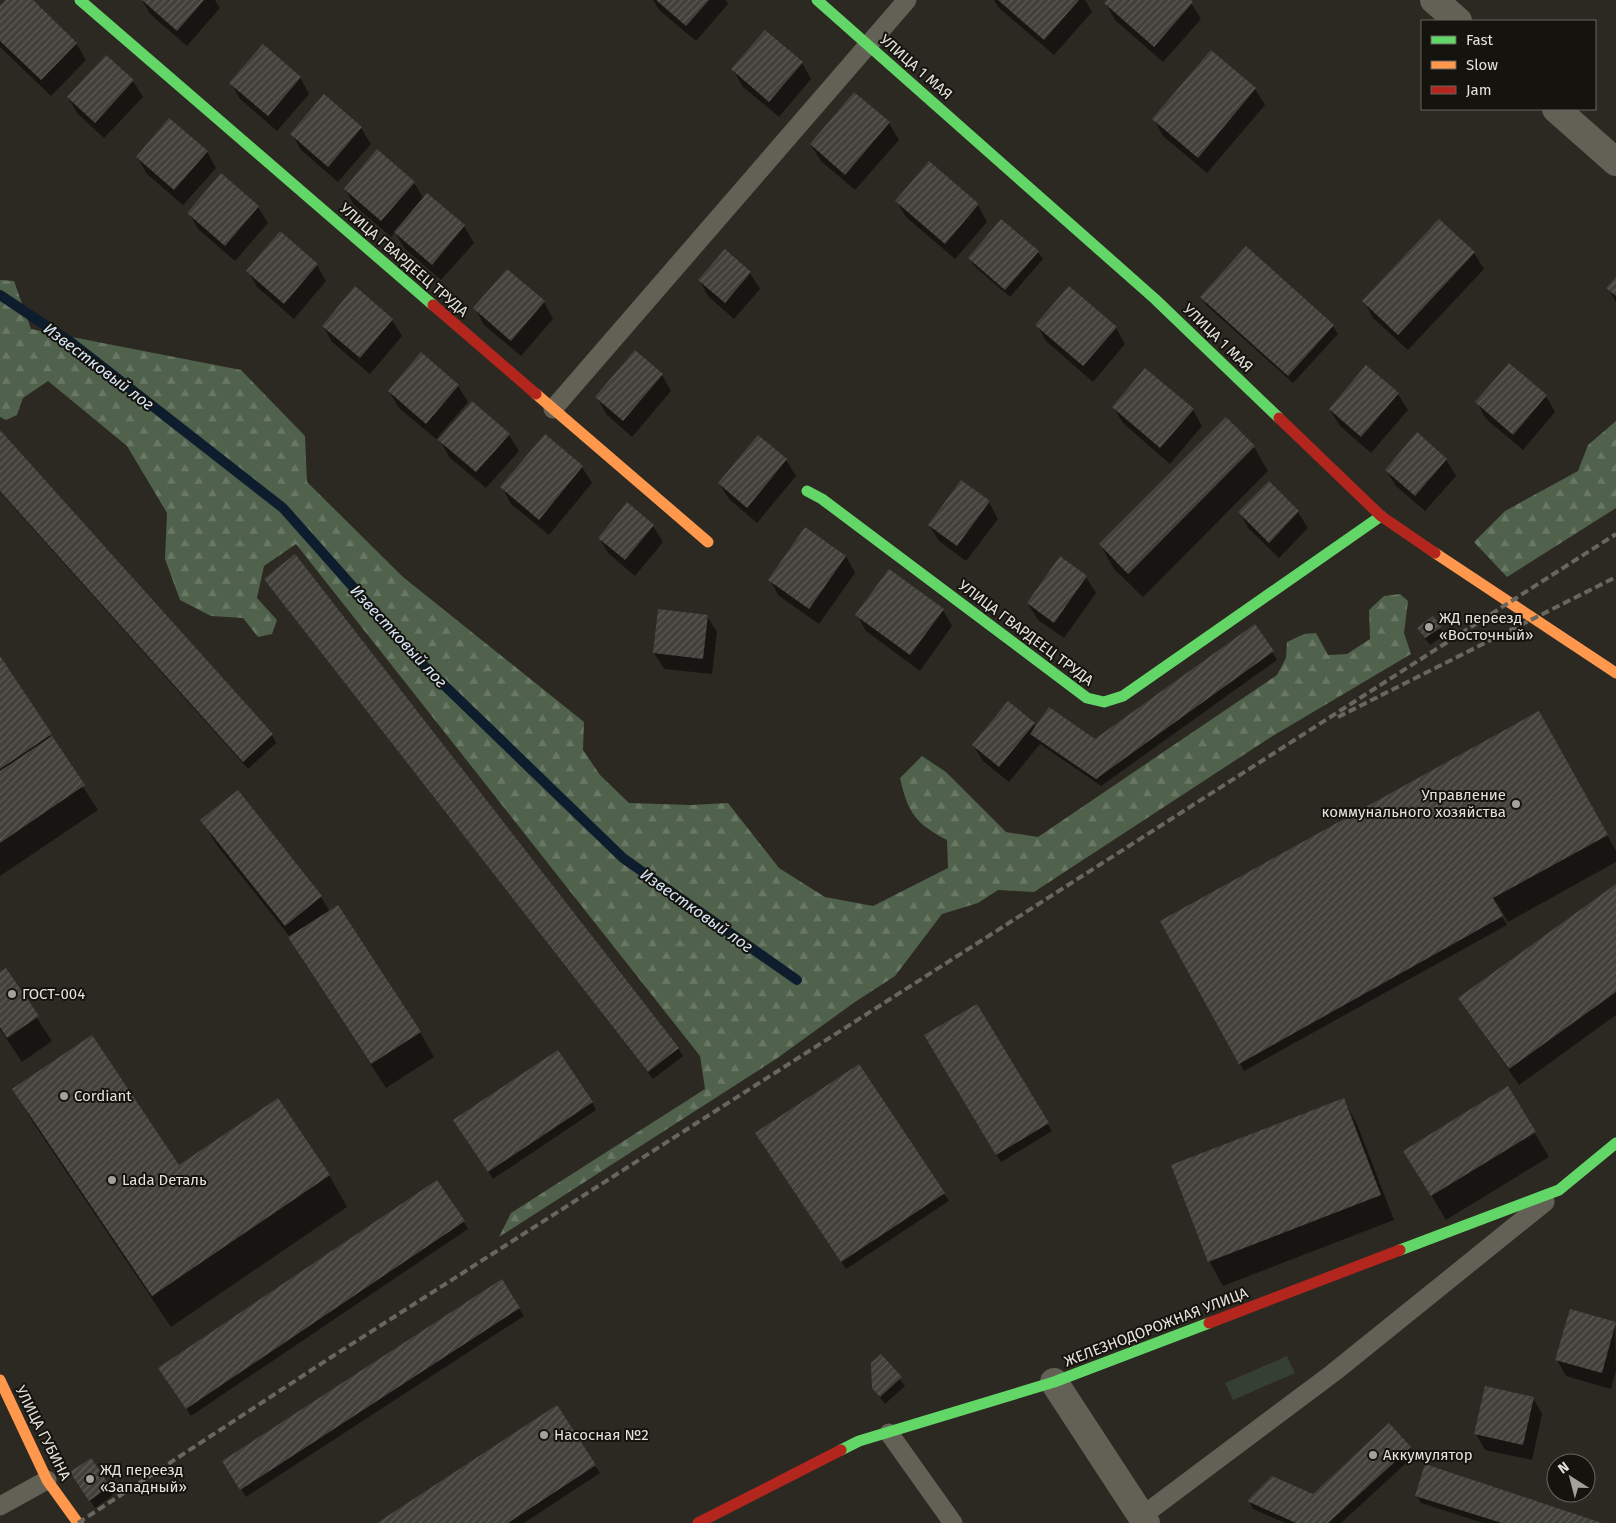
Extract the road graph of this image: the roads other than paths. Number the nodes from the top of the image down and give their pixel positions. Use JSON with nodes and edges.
{"nodes":[{"id":1,"x":80,"y":0,"type":"edge"},
{"id":2,"x":817,"y":0,"type":"edge"},
{"id":3,"x":907,"y":0,"type":"edge"},
{"id":4,"x":1434,"y":0,"type":"edge"},
{"id":5,"x":1457,"y":20,"type":"edge"},
{"id":6,"x":868,"y":45,"type":"junction"},
{"id":7,"x":1557,"y":110,"type":"edge"},
{"id":8,"x":1616,"y":162,"type":"edge"},
{"id":9,"x":553,"y":409,"type":"junction"},
{"id":10,"x":807,"y":491,"type":"dead end"},
{"id":11,"x":1380,"y":516,"type":"junction"},
{"id":12,"x":708,"y":542,"type":"dead end"},
{"id":13,"x":1616,"y":673,"type":"edge"},
{"id":14,"x":1616,"y":1143,"type":"edge"},
{"id":15,"x":1560,"y":1190,"type":"junction"},
{"id":16,"x":0,"y":1380,"type":"edge"},
{"id":17,"x":1054,"y":1382,"type":"junction"},
{"id":18,"x":889,"y":1433,"type":"junction"},
{"id":19,"x":47,"y":1480,"type":"junction"},
{"id":20,"x":0,"y":1506,"type":"edge"},
{"id":21,"x":1144,"y":1520,"type":"edge"},
{"id":22,"x":78,"y":1523,"type":"edge"},
{"id":23,"x":698,"y":1523,"type":"edge"},
{"id":24,"x":953,"y":1523,"type":"edge"}],
"edges":[{"from":1,"to":9,"type":"street","name":"УЛИЦА ГВАРДЕЕЦ ТРУДА"},
{"from":2,"to":6,"type":"street","name":"УЛИЦА 1 МАЯ"},
{"from":3,"to":6,"type":"lane"},
{"from":4,"to":5,"type":"street"},
{"from":6,"to":9,"type":"lane"},
{"from":6,"to":11,"type":"street","name":"УЛИЦА 1 МАЯ"},
{"from":7,"to":8,"type":"street"},
{"from":9,"to":12,"type":"street","name":"УЛИЦА ГВАРДЕЕЦ ТРУДА"},
{"from":10,"to":11,"type":"street","name":"УЛИЦА ГВАРДЕЕЦ ТРУДА"},
{"from":11,"to":13,"type":"street","name":"УЛИЦА 1 МАЯ"},
{"from":14,"to":15,"type":"street","name":"ЖЕЛЕЗНОДОРОЖНАЯ УЛИЦА"},
{"from":15,"to":17,"type":"street","name":"ЖЕЛЕЗНОДОРОЖНАЯ УЛИЦА"},
{"from":15,"to":21,"type":"lane"},
{"from":16,"to":19,"type":"street","name":"УЛИЦА ГУБИНА"},
{"from":17,"to":18,"type":"street","name":"ЖЕЛЕЗНОДОРОЖНАЯ УЛИЦА"},
{"from":17,"to":21,"type":"street"},
{"from":18,"to":23,"type":"street","name":"ЖЕЛЕЗНОДОРОЖНАЯ УЛИЦА"},
{"from":18,"to":24,"type":"lane"},
{"from":19,"to":20,"type":"lane"},
{"from":19,"to":22,"type":"street","name":"УЛИЦА ГУБИНА"}]}
